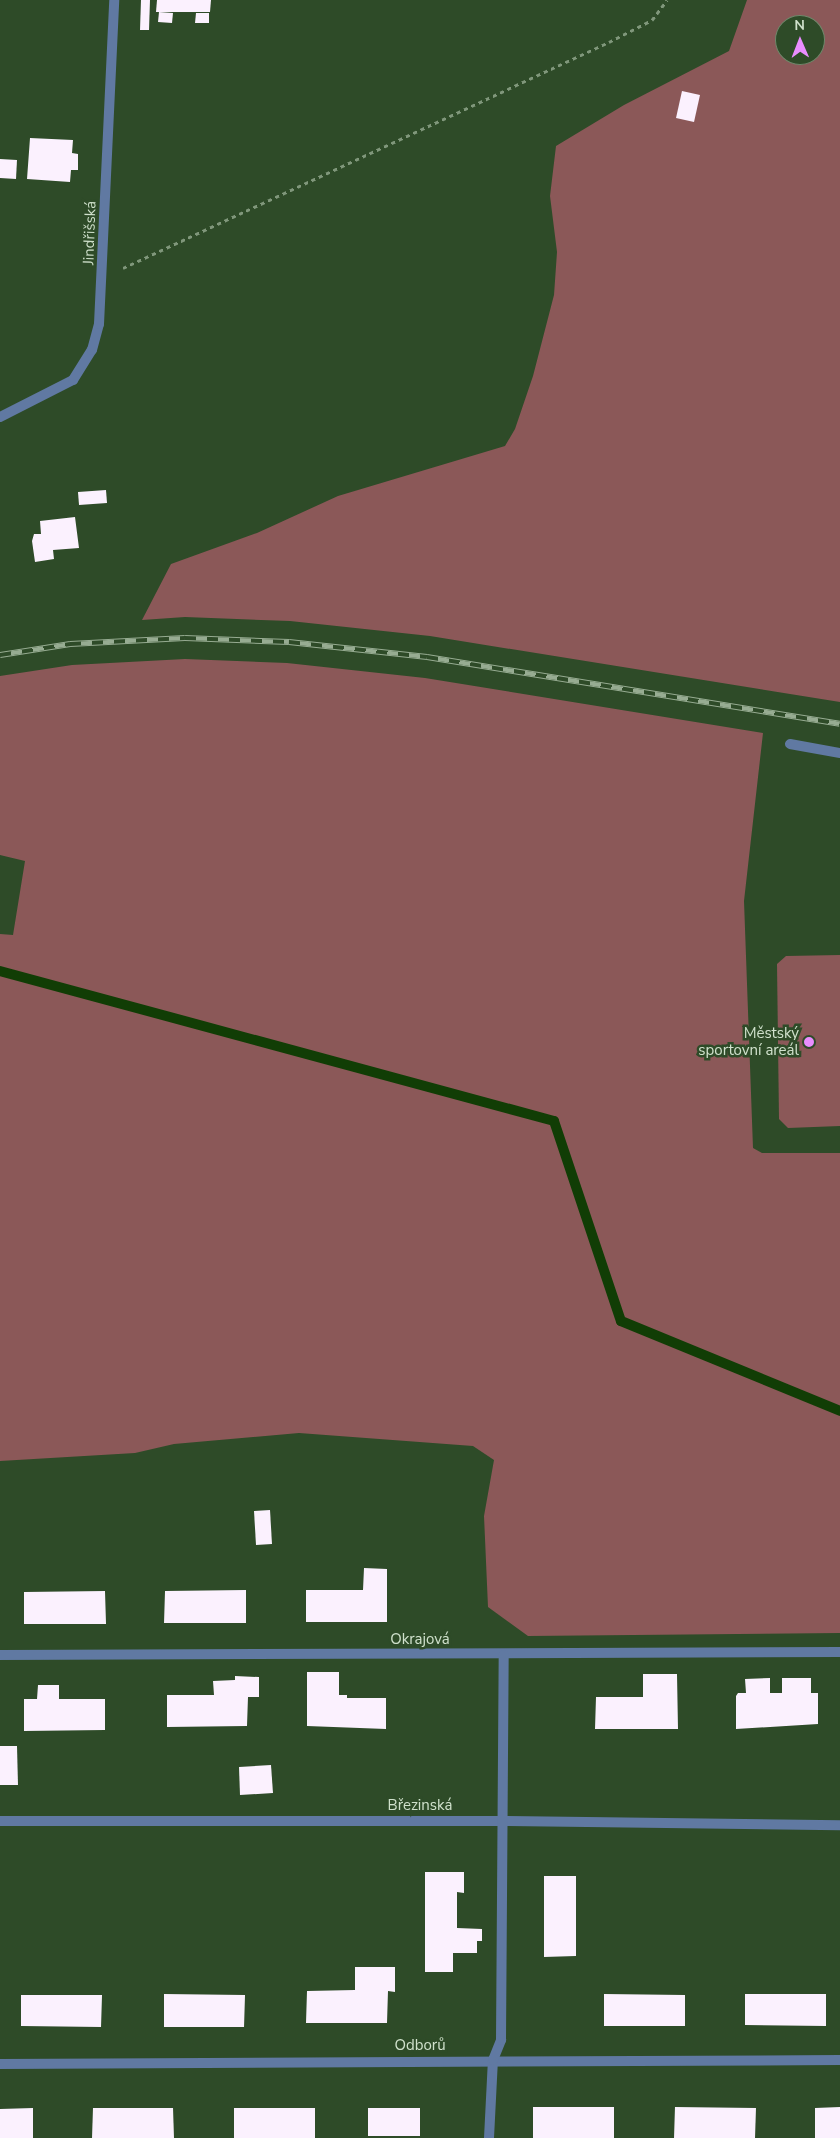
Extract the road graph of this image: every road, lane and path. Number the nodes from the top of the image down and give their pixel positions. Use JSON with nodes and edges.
{"nodes":[{"id":1,"x":114,"y":0,"type":"edge"},
{"id":2,"x":667,"y":0,"type":"edge"},
{"id":3,"x":103,"y":280,"type":"junction"},
{"id":4,"x":0,"y":417,"type":"edge"},
{"id":5,"x":790,"y":744,"type":"dead end"},
{"id":6,"x":840,"y":754,"type":"edge"},
{"id":7,"x":840,"y":1652,"type":"edge"},
{"id":8,"x":0,"y":1655,"type":"edge"},
{"id":9,"x":504,"y":1655,"type":"junction"},
{"id":10,"x":0,"y":1821,"type":"edge"},
{"id":11,"x":502,"y":1821,"type":"junction"},
{"id":12,"x":840,"y":1825,"type":"edge"},
{"id":13,"x":493,"y":2060,"type":"junction"},
{"id":14,"x":840,"y":2060,"type":"edge"},
{"id":15,"x":0,"y":2064,"type":"edge"},
{"id":16,"x":489,"y":2138,"type":"edge"}],
"edges":[{"from":1,"to":3,"type":"street","name":"Jindřišská"},
{"from":2,"to":3,"type":"path"},
{"from":3,"to":4,"type":"street","name":"Jindřišská"},
{"from":5,"to":6,"type":"street"},
{"from":7,"to":9,"type":"street","name":"Okrajová"},
{"from":8,"to":9,"type":"street","name":"Okrajová"},
{"from":9,"to":11,"type":"street"},
{"from":10,"to":11,"type":"street","name":"Březinská"},
{"from":11,"to":12,"type":"street","name":"Březinská"},
{"from":11,"to":13,"type":"street"},
{"from":13,"to":14,"type":"street","name":"Odborů"},
{"from":13,"to":15,"type":"street","name":"Odborů"},
{"from":13,"to":16,"type":"street"}]}
